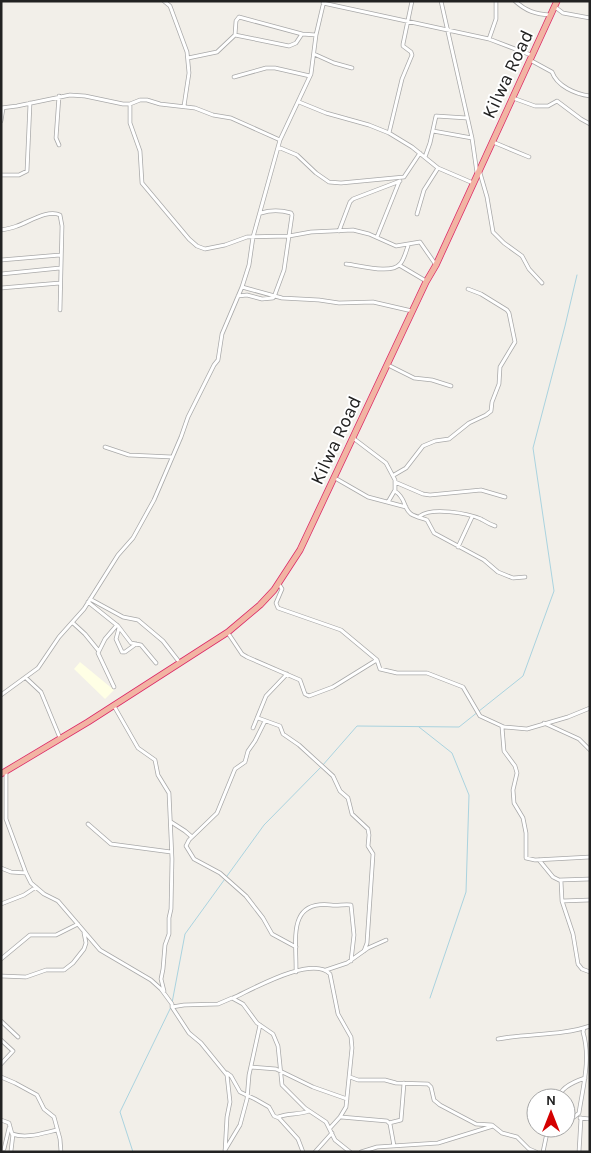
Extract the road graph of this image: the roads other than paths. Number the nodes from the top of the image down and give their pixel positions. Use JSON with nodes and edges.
{"nodes":[{"id":1,"x":164,"y":1,"type":"edge"},
{"id":2,"x":412,"y":1,"type":"edge"},
{"id":3,"x":441,"y":1,"type":"edge"},
{"id":4,"x":496,"y":1,"type":"edge"},
{"id":5,"x":515,"y":1,"type":"edge"},
{"id":6,"x":323,"y":2,"type":"edge"},
{"id":7,"x":556,"y":4,"type":"edge"},
{"id":8,"x":550,"y":15,"type":"junction"},
{"id":9,"x":590,"y":18,"type":"edge"},
{"id":10,"x":408,"y":21,"type":"junction"},
{"id":11,"x":447,"y":30,"type":"junction"},
{"id":12,"x":302,"y":34,"type":"junction"},
{"id":13,"x":236,"y":35,"type":"junction"},
{"id":14,"x":316,"y":35,"type":"junction"},
{"id":15,"x":489,"y":39,"type":"junction"},
{"id":16,"x":314,"y":54,"type":"junction"},
{"id":17,"x":531,"y":57,"type":"junction"},
{"id":18,"x":188,"y":58,"type":"junction"},
{"id":19,"x":352,"y":68,"type":"dead end"},
{"id":20,"x":310,"y":76,"type":"junction"},
{"id":21,"x":234,"y":77,"type":"dead end"},
{"id":22,"x":59,"y":96,"type":"junction"},
{"id":23,"x":590,"y":96,"type":"edge"},
{"id":24,"x":512,"y":98,"type":"junction"},
{"id":25,"x":299,"y":102,"type":"junction"},
{"id":26,"x":30,"y":103,"type":"junction"},
{"id":27,"x":130,"y":104,"type":"junction"},
{"id":28,"x":184,"y":106,"type":"junction"},
{"id":29,"x":2,"y":108,"type":"edge"},
{"id":30,"x":467,"y":118,"type":"junction"},
{"id":31,"x":1,"y":121,"type":"edge"},
{"id":32,"x":590,"y":124,"type":"edge"},
{"id":33,"x":433,"y":131,"type":"junction"},
{"id":34,"x":389,"y":133,"type":"junction"},
{"id":35,"x":472,"y":138,"type":"junction"},
{"id":36,"x":280,"y":140,"type":"junction"},
{"id":37,"x":492,"y":142,"type":"junction"},
{"id":38,"x":59,"y":145,"type":"dead end"},
{"id":39,"x":278,"y":147,"type":"junction"},
{"id":40,"x":420,"y":153,"type":"junction"},
{"id":41,"x":425,"y":157,"type":"junction"},
{"id":42,"x":530,"y":157,"type":"dead end"},
{"id":43,"x":438,"y":168,"type":"junction"},
{"id":44,"x":478,"y":172,"type":"junction"},
{"id":45,"x":1,"y":175,"type":"edge"},
{"id":46,"x":404,"y":177,"type":"junction"},
{"id":47,"x":400,"y":181,"type":"junction"},
{"id":48,"x":473,"y":183,"type":"junction"},
{"id":49,"x":260,"y":213,"type":"junction"},
{"id":50,"x":417,"y":214,"type":"dead end"},
{"id":51,"x":1,"y":230,"type":"edge"},
{"id":52,"x":339,"y":231,"type":"junction"},
{"id":53,"x":253,"y":236,"type":"junction"},
{"id":54,"x":289,"y":236,"type":"junction"},
{"id":55,"x":377,"y":237,"type":"junction"},
{"id":56,"x":408,"y":245,"type":"junction"},
{"id":57,"x":60,"y":255,"type":"junction"},
{"id":58,"x":1,"y":260,"type":"edge"},
{"id":59,"x":346,"y":264,"type":"dead end"},
{"id":60,"x":436,"y":265,"type":"junction"},
{"id":61,"x":399,"y":266,"type":"junction"},
{"id":62,"x":60,"y":268,"type":"junction"},
{"id":63,"x":1,"y":274,"type":"edge"},
{"id":64,"x":426,"y":282,"type":"junction"},
{"id":65,"x":60,"y":283,"type":"junction"},
{"id":66,"x":542,"y":283,"type":"dead end"},
{"id":67,"x":242,"y":287,"type":"junction"},
{"id":68,"x":1,"y":288,"type":"edge"},
{"id":69,"x":468,"y":289,"type":"dead end"},
{"id":70,"x":238,"y":297,"type":"junction"},
{"id":71,"x":274,"y":297,"type":"junction"},
{"id":72,"x":290,"y":299,"type":"junction"},
{"id":73,"x":60,"y":310,"type":"dead end"},
{"id":74,"x":412,"y":311,"type":"junction"},
{"id":75,"x":388,"y":364,"type":"junction"},
{"id":76,"x":451,"y":386,"type":"dead end"},
{"id":77,"x":352,"y":438,"type":"junction"},
{"id":78,"x":105,"y":446,"type":"dead end"},
{"id":79,"x":172,"y":458,"type":"junction"},
{"id":80,"x":394,"y":475,"type":"junction"},
{"id":81,"x":334,"y":477,"type":"junction"},
{"id":82,"x":395,"y":482,"type":"junction"},
{"id":83,"x":394,"y":490,"type":"junction"},
{"id":84,"x":505,"y":497,"type":"dead end"},
{"id":85,"x":388,"y":502,"type":"junction"},
{"id":86,"x":406,"y":507,"type":"junction"},
{"id":87,"x":419,"y":517,"type":"junction"},
{"id":88,"x":472,"y":517,"type":"junction"},
{"id":89,"x":495,"y":526,"type":"dead end"},
{"id":90,"x":458,"y":547,"type":"junction"},
{"id":91,"x":525,"y":577,"type":"dead end"},
{"id":92,"x":279,"y":583,"type":"junction"},
{"id":93,"x":89,"y":601,"type":"junction"},
{"id":94,"x":73,"y":623,"type":"junction"},
{"id":95,"x":118,"y":626,"type":"junction"},
{"id":96,"x":228,"y":632,"type":"junction"},
{"id":97,"x":136,"y":644,"type":"junction"},
{"id":98,"x":98,"y":650,"type":"junction"},
{"id":99,"x":377,"y":662,"type":"junction"},
{"id":100,"x":156,"y":663,"type":"dead end"},
{"id":101,"x":180,"y":663,"type":"junction"},
{"id":102,"x":287,"y":674,"type":"junction"},
{"id":103,"x":26,"y":678,"type":"junction"},
{"id":104,"x":114,"y":687,"type":"dead end"},
{"id":105,"x":1,"y":694,"type":"edge"},
{"id":106,"x":113,"y":706,"type":"junction"},
{"id":107,"x":590,"y":708,"type":"edge"},
{"id":108,"x":258,"y":718,"type":"junction"},
{"id":109,"x":265,"y":721,"type":"junction"},
{"id":110,"x":543,"y":723,"type":"junction"},
{"id":111,"x":502,"y":727,"type":"junction"},
{"id":112,"x":253,"y":728,"type":"dead end"},
{"id":113,"x":60,"y":739,"type":"junction"},
{"id":114,"x":590,"y":750,"type":"edge"},
{"id":115,"x":4,"y":772,"type":"edge"},
{"id":116,"x":1,"y":810,"type":"edge"},
{"id":117,"x":6,"y":811,"type":"junction"},
{"id":118,"x":170,"y":822,"type":"junction"},
{"id":119,"x":88,"y":824,"type":"dead end"},
{"id":120,"x":192,"y":837,"type":"junction"},
{"id":121,"x":171,"y":852,"type":"junction"},
{"id":122,"x":590,"y":857,"type":"edge"},
{"id":123,"x":538,"y":860,"type":"junction"},
{"id":124,"x":1,"y":868,"type":"edge"},
{"id":125,"x":26,"y":873,"type":"junction"},
{"id":126,"x":590,"y":879,"type":"edge"},
{"id":127,"x":560,"y":880,"type":"junction"},
{"id":128,"x":36,"y":887,"type":"junction"},
{"id":129,"x":590,"y":900,"type":"edge"},
{"id":130,"x":562,"y":901,"type":"junction"},
{"id":131,"x":1,"y":904,"type":"edge"},
{"id":132,"x":78,"y":924,"type":"junction"},
{"id":133,"x":84,"y":932,"type":"junction"},
{"id":134,"x":386,"y":940,"type":"dead end"},
{"id":135,"x":296,"y":947,"type":"junction"},
{"id":136,"x":364,"y":951,"type":"junction"},
{"id":137,"x":1,"y":959,"type":"edge"},
{"id":138,"x":351,"y":961,"type":"junction"},
{"id":139,"x":325,"y":970,"type":"junction"},
{"id":140,"x":296,"y":972,"type":"junction"},
{"id":141,"x":590,"y":972,"type":"edge"},
{"id":142,"x":1,"y":976,"type":"edge"},
{"id":143,"x":164,"y":993,"type":"junction"},
{"id":144,"x":233,"y":998,"type":"junction"},
{"id":145,"x":172,"y":1007,"type":"junction"},
{"id":146,"x":1,"y":1021,"type":"edge"},
{"id":147,"x":260,"y":1025,"type":"junction"},
{"id":148,"x":590,"y":1026,"type":"edge"},
{"id":149,"x":584,"y":1028,"type":"junction"},
{"id":150,"x":18,"y":1037,"type":"dead end"},
{"id":151,"x":498,"y":1039,"type":"dead end"},
{"id":152,"x":2,"y":1042,"type":"edge"},
{"id":153,"x":1,"y":1064,"type":"edge"},
{"id":154,"x":251,"y":1067,"type":"junction"},
{"id":155,"x":280,"y":1070,"type":"junction"},
{"id":156,"x":225,"y":1071,"type":"junction"},
{"id":157,"x":1,"y":1077,"type":"edge"},
{"id":158,"x":349,"y":1077,"type":"junction"},
{"id":159,"x":585,"y":1078,"type":"junction"},
{"id":160,"x":404,"y":1083,"type":"junction"},
{"id":161,"x":566,"y":1088,"type":"edge"},
{"id":162,"x":247,"y":1096,"type":"junction"},
{"id":163,"x":347,"y":1098,"type":"junction"},
{"id":164,"x":309,"y":1111,"type":"junction"},
{"id":165,"x":576,"y":1115,"type":"edge"},
{"id":166,"x":277,"y":1117,"type":"junction"},
{"id":167,"x":341,"y":1117,"type":"junction"},
{"id":168,"x":576,"y":1117,"type":"edge"},
{"id":169,"x":581,"y":1118,"type":"junction"},
{"id":170,"x":590,"y":1119,"type":"edge"},
{"id":171,"x":1,"y":1120,"type":"edge"},
{"id":172,"x":389,"y":1123,"type":"junction"},
{"id":173,"x":10,"y":1125,"type":"junction"},
{"id":174,"x":493,"y":1126,"type":"junction"},
{"id":175,"x":330,"y":1128,"type":"junction"},
{"id":176,"x":58,"y":1130,"type":"junction"},
{"id":177,"x":332,"y":1133,"type":"junction"},
{"id":178,"x":13,"y":1134,"type":"junction"},
{"id":179,"x":546,"y":1138,"type":"edge"},
{"id":180,"x":394,"y":1146,"type":"junction"},
{"id":181,"x":3,"y":1149,"type":"edge"},
{"id":182,"x":225,"y":1151,"type":"edge"},
{"id":183,"x":12,"y":1152,"type":"edge"},
{"id":184,"x":60,"y":1152,"type":"edge"},
{"id":185,"x":303,"y":1152,"type":"edge"},
{"id":186,"x":315,"y":1152,"type":"edge"},
{"id":187,"x":350,"y":1152,"type":"edge"},
{"id":188,"x":361,"y":1152,"type":"edge"},
{"id":189,"x":536,"y":1152,"type":"edge"},
{"id":190,"x":543,"y":1152,"type":"edge"},
{"id":191,"x":579,"y":1152,"type":"edge"}],
"edges":[{"from":1,"to":18,"type":"street"},
{"from":2,"to":10,"type":"street"},
{"from":3,"to":11,"type":"street"},
{"from":4,"to":15,"type":"street"},
{"from":5,"to":8,"type":"street"},
{"from":6,"to":10,"type":"street"},
{"from":6,"to":14,"type":"street"},
{"from":7,"to":8,"type":"highway","name":"Kilwa Road"},
{"from":7,"to":9,"type":"street"},
{"from":8,"to":17,"type":"highway","name":"Kilwa Road"},
{"from":10,"to":11,"type":"street"},
{"from":10,"to":34,"type":"street"},
{"from":11,"to":15,"type":"street"},
{"from":11,"to":30,"type":"street"},
{"from":12,"to":13,"type":"street"},
{"from":12,"to":13,"type":"street"},
{"from":12,"to":14,"type":"street"},
{"from":13,"to":18,"type":"street"},
{"from":14,"to":16,"type":"street"},
{"from":15,"to":17,"type":"street"},
{"from":16,"to":19,"type":"street"},
{"from":16,"to":20,"type":"street"},
{"from":17,"to":23,"type":"street"},
{"from":17,"to":24,"type":"highway","name":"Kilwa Road"},
{"from":18,"to":28,"type":"street"},
{"from":20,"to":21,"type":"street"},
{"from":20,"to":25,"type":"street"},
{"from":22,"to":26,"type":"street"},
{"from":22,"to":27,"type":"street"},
{"from":22,"to":38,"type":"street"},
{"from":24,"to":32,"type":"street"},
{"from":24,"to":37,"type":"highway","name":"Kilwa Road"},
{"from":25,"to":34,"type":"street"},
{"from":25,"to":36,"type":"street"},
{"from":26,"to":29,"type":"street"},
{"from":26,"to":45,"type":"street"},
{"from":27,"to":28,"type":"street"},
{"from":27,"to":53,"type":"street"},
{"from":28,"to":36,"type":"street"},
{"from":29,"to":31,"type":"street"},
{"from":30,"to":33,"type":"street"},
{"from":30,"to":35,"type":"street"},
{"from":33,"to":35,"type":"street"},
{"from":33,"to":41,"type":"street"},
{"from":34,"to":40,"type":"street"},
{"from":35,"to":44,"type":"street"},
{"from":36,"to":39,"type":"street"},
{"from":37,"to":42,"type":"street"},
{"from":37,"to":44,"type":"highway","name":"Kilwa Road"},
{"from":39,"to":46,"type":"street"},
{"from":39,"to":49,"type":"street"},
{"from":40,"to":41,"type":"street"},
{"from":40,"to":46,"type":"street"},
{"from":41,"to":43,"type":"street"},
{"from":43,"to":48,"type":"street"},
{"from":43,"to":50,"type":"street"},
{"from":44,"to":48,"type":"highway","name":"Kilwa Road"},
{"from":44,"to":66,"type":"street"},
{"from":46,"to":47,"type":"street"},
{"from":47,"to":52,"type":"street"},
{"from":47,"to":55,"type":"street"},
{"from":48,"to":60,"type":"highway","name":"Kilwa Road"},
{"from":49,"to":53,"type":"street"},
{"from":49,"to":54,"type":"street"},
{"from":51,"to":57,"type":"street"},
{"from":52,"to":54,"type":"street"},
{"from":52,"to":55,"type":"street"},
{"from":53,"to":54,"type":"street"},
{"from":53,"to":67,"type":"street"},
{"from":54,"to":71,"type":"street"},
{"from":55,"to":56,"type":"street"},
{"from":56,"to":60,"type":"street"},
{"from":56,"to":61,"type":"street"},
{"from":57,"to":58,"type":"street"},
{"from":57,"to":62,"type":"street"},
{"from":59,"to":61,"type":"street"},
{"from":60,"to":64,"type":"highway","name":"Kilwa Road"},
{"from":61,"to":64,"type":"street"},
{"from":62,"to":63,"type":"street"},
{"from":62,"to":65,"type":"street"},
{"from":64,"to":74,"type":"highway","name":"Kilwa Road"},
{"from":65,"to":68,"type":"street"},
{"from":65,"to":73,"type":"street"},
{"from":67,"to":70,"type":"street"},
{"from":67,"to":71,"type":"street"},
{"from":69,"to":80,"type":"street"},
{"from":70,"to":72,"type":"street"},
{"from":70,"to":79,"type":"street"},
{"from":71,"to":72,"type":"street"},
{"from":72,"to":74,"type":"street"},
{"from":74,"to":75,"type":"highway","name":"Kilwa Road"},
{"from":75,"to":76,"type":"street"},
{"from":75,"to":77,"type":"highway","name":"Kilwa Road"},
{"from":77,"to":80,"type":"street"},
{"from":77,"to":81,"type":"highway","name":"Kilwa Road"},
{"from":78,"to":79,"type":"street"},
{"from":79,"to":93,"type":"street"},
{"from":80,"to":82,"type":"street"},
{"from":81,"to":85,"type":"street"},
{"from":81,"to":92,"type":"highway","name":"Kilwa Road"},
{"from":82,"to":83,"type":"street"},
{"from":82,"to":84,"type":"street"},
{"from":83,"to":85,"type":"street"},
{"from":83,"to":86,"type":"street"},
{"from":85,"to":86,"type":"street"},
{"from":86,"to":87,"type":"street"},
{"from":87,"to":88,"type":"street"},
{"from":87,"to":90,"type":"street"},
{"from":88,"to":89,"type":"street"},
{"from":88,"to":90,"type":"street"},
{"from":90,"to":91,"type":"street"},
{"from":92,"to":96,"type":"highway","name":"Kilwa Road"},
{"from":92,"to":99,"type":"street"},
{"from":93,"to":94,"type":"street"},
{"from":93,"to":95,"type":"street"},
{"from":93,"to":101,"type":"street"},
{"from":94,"to":98,"type":"street"},
{"from":94,"to":103,"type":"street"},
{"from":95,"to":97,"type":"street"},
{"from":95,"to":97,"type":"street"},
{"from":95,"to":98,"type":"street"},
{"from":96,"to":101,"type":"highway","name":"Kilwa Road"},
{"from":96,"to":102,"type":"street"},
{"from":97,"to":100,"type":"street"},
{"from":98,"to":104,"type":"street"},
{"from":99,"to":102,"type":"street"},
{"from":99,"to":111,"type":"street"},
{"from":101,"to":106,"type":"highway","name":"Kilwa Road"},
{"from":102,"to":108,"type":"street"},
{"from":103,"to":105,"type":"street"},
{"from":103,"to":113,"type":"street"},
{"from":106,"to":113,"type":"highway","name":"Kilwa Road"},
{"from":106,"to":118,"type":"street"},
{"from":107,"to":110,"type":"street"},
{"from":108,"to":109,"type":"street"},
{"from":108,"to":112,"type":"street"},
{"from":109,"to":120,"type":"street"},
{"from":109,"to":136,"type":"street"},
{"from":110,"to":111,"type":"street"},
{"from":110,"to":114,"type":"street"},
{"from":111,"to":123,"type":"street"},
{"from":113,"to":115,"type":"highway","name":"Kilwa Road"},
{"from":115,"to":117,"type":"street"},
{"from":116,"to":117,"type":"street"},
{"from":117,"to":125,"type":"street"},
{"from":118,"to":120,"type":"street"},
{"from":118,"to":121,"type":"street"},
{"from":119,"to":121,"type":"street"},
{"from":120,"to":135,"type":"street"},
{"from":121,"to":143,"type":"street"},
{"from":122,"to":123,"type":"street"},
{"from":123,"to":127,"type":"street"},
{"from":124,"to":125,"type":"street"},
{"from":125,"to":128,"type":"street"},
{"from":126,"to":127,"type":"street"},
{"from":127,"to":130,"type":"street"},
{"from":128,"to":131,"type":"street"},
{"from":128,"to":132,"type":"street"},
{"from":129,"to":130,"type":"street"},
{"from":130,"to":141,"type":"street"},
{"from":132,"to":133,"type":"street"},
{"from":132,"to":137,"type":"street"},
{"from":133,"to":142,"type":"street"},
{"from":133,"to":143,"type":"street"},
{"from":134,"to":136,"type":"street"},
{"from":135,"to":138,"type":"street"},
{"from":135,"to":140,"type":"street"},
{"from":136,"to":138,"type":"street"},
{"from":138,"to":139,"type":"street"},
{"from":139,"to":140,"type":"street"},
{"from":139,"to":158,"type":"street"},
{"from":140,"to":144,"type":"street"},
{"from":143,"to":145,"type":"street"},
{"from":144,"to":145,"type":"street"},
{"from":144,"to":147,"type":"street"},
{"from":145,"to":156,"type":"street"},
{"from":146,"to":150,"type":"street"},
{"from":147,"to":154,"type":"street"},
{"from":147,"to":155,"type":"street"},
{"from":148,"to":149,"type":"street"},
{"from":149,"to":151,"type":"street"},
{"from":149,"to":159,"type":"street"},
{"from":152,"to":153,"type":"street"},
{"from":154,"to":155,"type":"street"},
{"from":154,"to":162,"type":"street"},
{"from":155,"to":163,"type":"street"},
{"from":155,"to":164,"type":"street"},
{"from":156,"to":162,"type":"street"},
{"from":156,"to":182,"type":"street"},
{"from":157,"to":176,"type":"street"},
{"from":158,"to":160,"type":"street"},
{"from":158,"to":163,"type":"street"},
{"from":159,"to":161,"type":"street"},
{"from":159,"to":165,"type":"street"},
{"from":160,"to":172,"type":"street"},
{"from":160,"to":174,"type":"street"},
{"from":162,"to":166,"type":"street"},
{"from":162,"to":182,"type":"street"},
{"from":163,"to":167,"type":"street"},
{"from":164,"to":166,"type":"street"},
{"from":164,"to":175,"type":"street"},
{"from":166,"to":185,"type":"street"},
{"from":167,"to":172,"type":"street"},
{"from":167,"to":175,"type":"street"},
{"from":168,"to":169,"type":"street"},
{"from":169,"to":170,"type":"street"},
{"from":169,"to":191,"type":"street"},
{"from":171,"to":173,"type":"street"},
{"from":172,"to":180,"type":"street"},
{"from":173,"to":178,"type":"street"},
{"from":173,"to":181,"type":"street"},
{"from":174,"to":180,"type":"street"},
{"from":174,"to":189,"type":"street"},
{"from":175,"to":177,"type":"street"},
{"from":176,"to":178,"type":"street"},
{"from":176,"to":184,"type":"street"},
{"from":177,"to":186,"type":"street"},
{"from":177,"to":187,"type":"street"},
{"from":178,"to":183,"type":"street"},
{"from":179,"to":190,"type":"street"},
{"from":180,"to":188,"type":"street"},
{"from":181,"to":183,"type":"street"}]}
